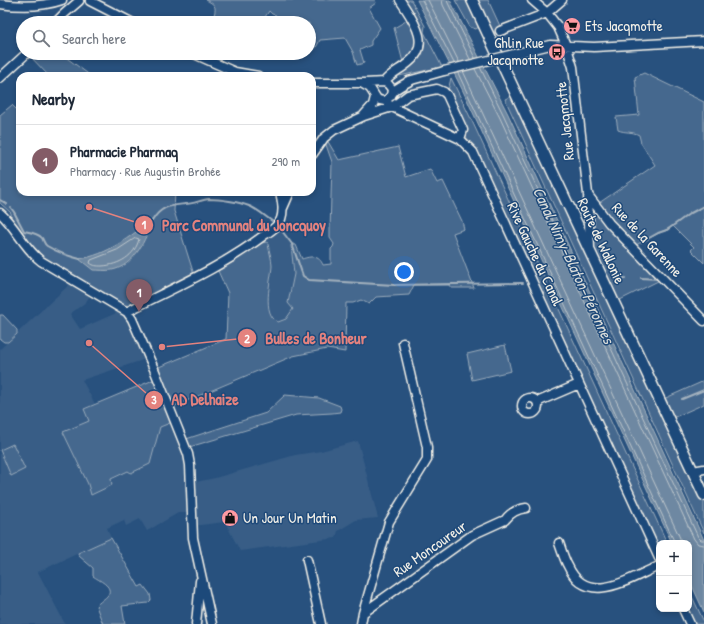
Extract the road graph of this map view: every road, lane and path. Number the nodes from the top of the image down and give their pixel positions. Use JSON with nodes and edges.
{"nodes":[{"id":1,"x":62,"y":0,"type":"edge"},
{"id":2,"x":79,"y":0,"type":"edge"},
{"id":3,"x":91,"y":0,"type":"edge"},
{"id":4,"x":400,"y":0,"type":"edge"},
{"id":5,"x":472,"y":0,"type":"edge"},
{"id":6,"x":532,"y":0,"type":"edge"},
{"id":7,"x":562,"y":0,"type":"edge"},
{"id":8,"x":0,"y":4,"type":"edge"},
{"id":9,"x":547,"y":13,"type":"junction"},
{"id":10,"x":62,"y":16,"type":"edge"},
{"id":11,"x":120,"y":16,"type":"edge"},
{"id":12,"x":500,"y":31,"type":"dead end"},
{"id":13,"x":704,"y":41,"type":"edge"},
{"id":14,"x":693,"y":42,"type":"junction"},
{"id":15,"x":566,"y":45,"type":"junction"},
{"id":16,"x":704,"y":46,"type":"edge"},
{"id":17,"x":19,"y":60,"type":"edge"},
{"id":18,"x":207,"y":60,"type":"edge"},
{"id":19,"x":232,"y":72,"type":"edge"},
{"id":20,"x":0,"y":78,"type":"edge"},
{"id":21,"x":412,"y":80,"type":"junction"},
{"id":22,"x":316,"y":83,"type":"edge"},
{"id":23,"x":362,"y":83,"type":"junction"},
{"id":24,"x":384,"y":83,"type":"junction"},
{"id":25,"x":374,"y":95,"type":"junction"},
{"id":26,"x":388,"y":99,"type":"junction"},
{"id":27,"x":392,"y":107,"type":"junction"},
{"id":28,"x":364,"y":116,"type":"junction"},
{"id":29,"x":460,"y":139,"type":"junction"},
{"id":30,"x":316,"y":150,"type":"edge"},
{"id":31,"x":588,"y":194,"type":"junction"},
{"id":32,"x":281,"y":196,"type":"edge"},
{"id":33,"x":288,"y":196,"type":"edge"},
{"id":34,"x":283,"y":209,"type":"junction"},
{"id":35,"x":0,"y":214,"type":"edge"},
{"id":36,"x":590,"y":252,"type":"junction"},
{"id":37,"x":127,"y":312,"type":"junction"},
{"id":38,"x":704,"y":321,"type":"edge"},
{"id":39,"x":403,"y":343,"type":"dead end"},
{"id":40,"x":579,"y":384,"type":"junction"},
{"id":41,"x":537,"y":402,"type":"dead end"},
{"id":42,"x":704,"y":469,"type":"edge"},
{"id":43,"x":693,"y":471,"type":"junction"},
{"id":44,"x":704,"y":495,"type":"edge"},
{"id":45,"x":526,"y":508,"type":"dead end"},
{"id":46,"x":560,"y":543,"type":"dead end"},
{"id":47,"x":656,"y":551,"type":"edge"},
{"id":48,"x":307,"y":560,"type":"dead end"},
{"id":49,"x":656,"y":567,"type":"edge"},
{"id":50,"x":200,"y":572,"type":"junction"},
{"id":51,"x":684,"y":612,"type":"edge"},
{"id":52,"x":363,"y":613,"type":"junction"},
{"id":53,"x":196,"y":624,"type":"edge"},
{"id":54,"x":212,"y":624,"type":"edge"},
{"id":55,"x":321,"y":624,"type":"edge"},
{"id":56,"x":361,"y":624,"type":"edge"},
{"id":57,"x":690,"y":624,"type":"edge"}],
"edges":[{"from":1,"to":8,"type":"street"},
{"from":2,"to":3,"type":"street"},
{"from":2,"to":10,"type":"street"},
{"from":3,"to":11,"type":"street"},
{"from":4,"to":24,"type":"street"},
{"from":5,"to":36,"type":"main road","name":"Route de Wallonie"},
{"from":6,"to":9,"type":"street","name":"Rue Jacqmotte"},
{"from":7,"to":9,"type":"street"},
{"from":9,"to":12,"type":"street"},
{"from":9,"to":15,"type":"street","name":"Rue Jacqmotte"},
{"from":13,"to":14,"type":"street"},
{"from":14,"to":15,"type":"street"},
{"from":14,"to":16,"type":"street"},
{"from":15,"to":21,"type":"street","bridge":true},
{"from":15,"to":31,"type":"street","name":"Rue Jacqmotte"},
{"from":17,"to":20,"type":"street"},
{"from":18,"to":19,"type":"street"},
{"from":21,"to":24,"type":"street"},
{"from":21,"to":26,"type":"street"},
{"from":22,"to":23,"type":"street"},
{"from":23,"to":24,"type":"street"},
{"from":23,"to":25,"type":"street"},
{"from":24,"to":25,"type":"street"},
{"from":24,"to":26,"type":"street"},
{"from":25,"to":26,"type":"street"},
{"from":25,"to":28,"type":"street"},
{"from":26,"to":27,"type":"street","name":"Rive Gauche du Canal"},
{"from":27,"to":28,"type":"street"},
{"from":27,"to":29,"type":"street","name":"Rive Gauche du Canal"},
{"from":27,"to":29,"type":"street"},
{"from":28,"to":30,"type":"street"},
{"from":29,"to":40,"type":"street","name":"Rive Gauche du Canal"},
{"from":31,"to":36,"type":"street","name":"Rue Jacqmotte"},
{"from":31,"to":38,"type":"street","name":"Rue de la Garenne"},
{"from":32,"to":34,"type":"street"},
{"from":33,"to":34,"type":"street"},
{"from":34,"to":37,"type":"street"},
{"from":35,"to":37,"type":"street"},
{"from":36,"to":43,"type":"main road","name":"Route de Wallonie"},
{"from":37,"to":50,"type":"street"},
{"from":39,"to":52,"type":"street"},
{"from":40,"to":41,"type":"street"},
{"from":40,"to":47,"type":"street","name":"Rive Gauche du Canal"},
{"from":42,"to":43,"type":"street"},
{"from":43,"to":44,"type":"main road","name":"Route de Wallonie"},
{"from":45,"to":52,"type":"street","name":"Rue Moncoureur"},
{"from":46,"to":49,"type":"street"},
{"from":48,"to":55,"type":"street"},
{"from":50,"to":53,"type":"street"},
{"from":50,"to":54,"type":"street"},
{"from":51,"to":57,"type":"street"},
{"from":52,"to":56,"type":"street"}]}
